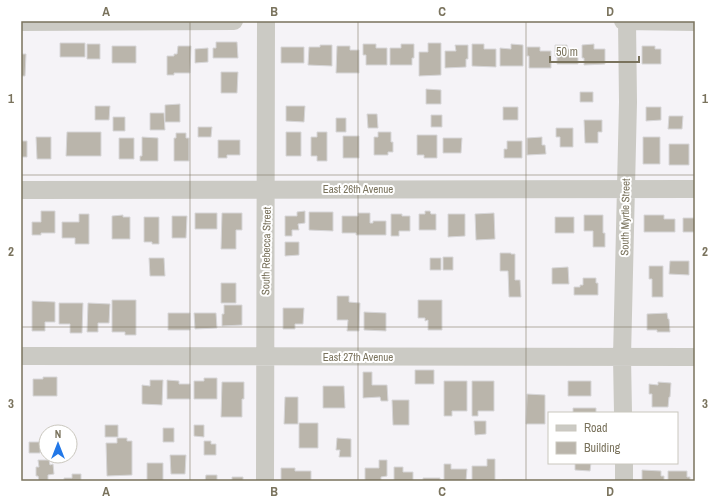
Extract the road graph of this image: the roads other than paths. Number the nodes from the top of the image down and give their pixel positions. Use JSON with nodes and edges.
{"nodes":[{"id":1,"x":234,"y":21,"type":"edge"},
{"id":2,"x":266,"y":21,"type":"edge"},
{"id":3,"x":623,"y":21,"type":"edge"},
{"id":4,"x":627,"y":21,"type":"edge"},
{"id":5,"x":21,"y":22,"type":"edge"},
{"id":6,"x":695,"y":22,"type":"edge"},
{"id":7,"x":267,"y":189,"type":"junction"},
{"id":8,"x":626,"y":189,"type":"junction"},
{"id":9,"x":695,"y":189,"type":"edge"},
{"id":10,"x":21,"y":190,"type":"edge"},
{"id":11,"x":21,"y":356,"type":"edge"},
{"id":12,"x":264,"y":357,"type":"junction"},
{"id":13,"x":622,"y":357,"type":"junction"},
{"id":14,"x":695,"y":357,"type":"edge"},
{"id":15,"x":623,"y":412,"type":"edge"},
{"id":16,"x":624,"y":464,"type":"edge"},
{"id":17,"x":265,"y":481,"type":"edge"},
{"id":18,"x":624,"y":481,"type":"edge"}],
"edges":[{"from":1,"to":5,"type":"street"},
{"from":2,"to":7,"type":"street","name":"South Rebecca Street"},
{"from":3,"to":4,"type":"street"},
{"from":4,"to":6,"type":"street"},
{"from":4,"to":8,"type":"street","name":"South Myrtle Street"},
{"from":7,"to":8,"type":"street","name":"East 26th Avenue"},
{"from":7,"to":10,"type":"street","name":"East 26th Avenue"},
{"from":7,"to":12,"type":"street","name":"South Rebecca Street"},
{"from":8,"to":9,"type":"street","name":"East 26th Avenue"},
{"from":8,"to":13,"type":"street","name":"South Myrtle Street"},
{"from":11,"to":12,"type":"street","name":"East 27th Avenue"},
{"from":12,"to":13,"type":"street","name":"East 27th Avenue"},
{"from":12,"to":17,"type":"street","name":"South Rebecca Street"},
{"from":13,"to":14,"type":"street","name":"East 27th Avenue"},
{"from":13,"to":15,"type":"street","name":"South Myrtle Street"},
{"from":16,"to":18,"type":"street"}]}
